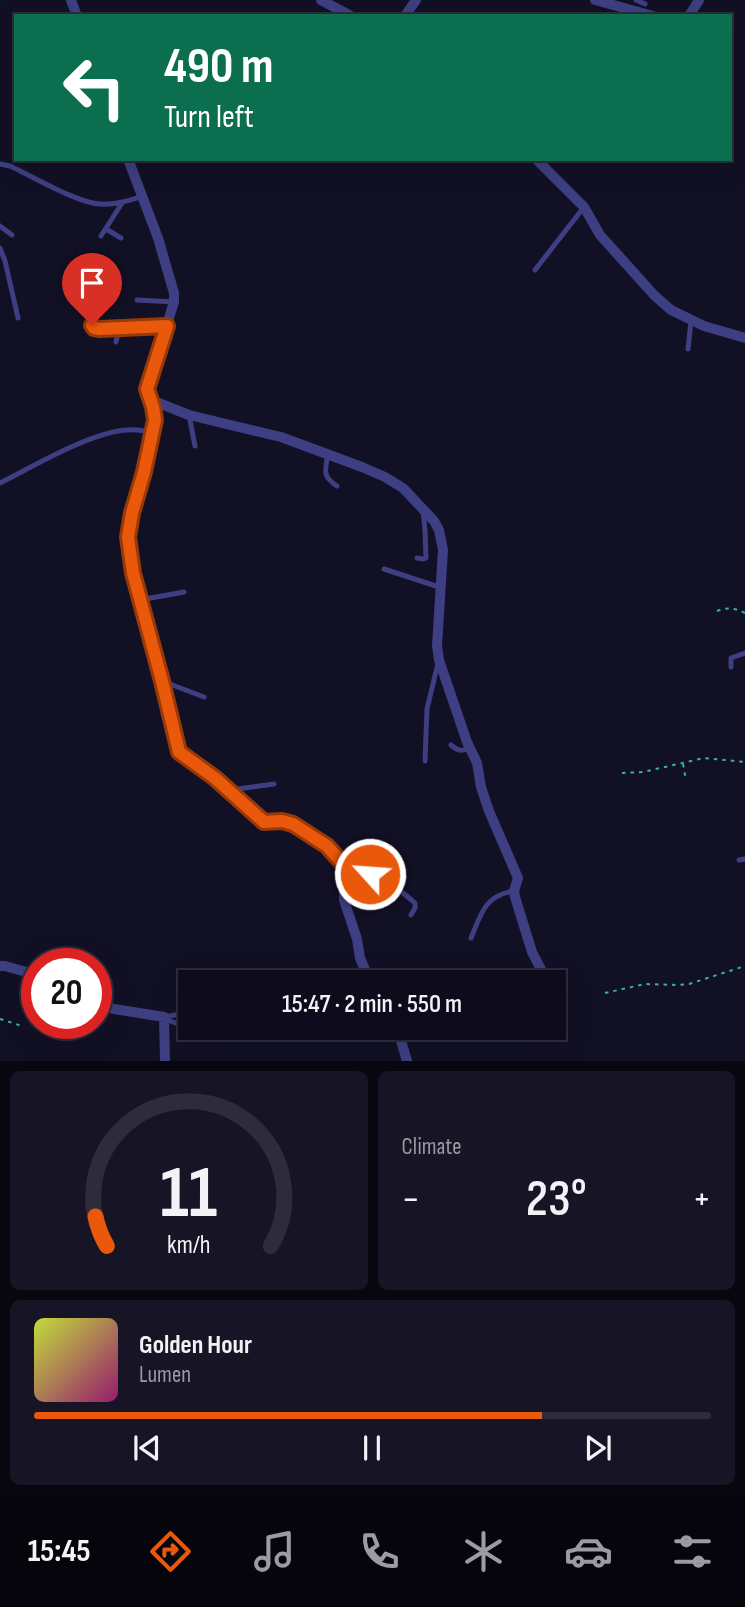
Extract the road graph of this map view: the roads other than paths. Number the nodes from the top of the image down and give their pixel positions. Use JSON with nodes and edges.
{"nodes":[{"id":1,"x":321,"y":0,"type":"edge"},
{"id":2,"x":595,"y":0,"type":"edge"},
{"id":3,"x":636,"y":0,"type":"edge"},
{"id":4,"x":620,"y":3,"type":"edge"},
{"id":5,"x":645,"y":4,"type":"dead end"},
{"id":6,"x":347,"y":14,"type":"edge"},
{"id":7,"x":648,"y":14,"type":"edge"},
{"id":8,"x":129,"y":161,"type":"edge"},
{"id":9,"x":538,"y":161,"type":"edge"},
{"id":10,"x":0,"y":164,"type":"edge"},
{"id":11,"x":143,"y":196,"type":"junction"},
{"id":12,"x":122,"y":203,"type":"junction"},
{"id":13,"x":584,"y":207,"type":"junction"},
{"id":14,"x":0,"y":226,"type":"edge"},
{"id":15,"x":106,"y":229,"type":"junction"},
{"id":16,"x":12,"y":235,"type":"dead end"},
{"id":17,"x":102,"y":236,"type":"dead end"},
{"id":18,"x":121,"y":238,"type":"dead end"},
{"id":19,"x":0,"y":248,"type":"edge"},
{"id":20,"x":535,"y":271,"type":"dead end"},
{"id":21,"x":137,"y":300,"type":"dead end"},
{"id":22,"x":174,"y":302,"type":"junction"},
{"id":23,"x":93,"y":313,"type":"dead end"},
{"id":24,"x":18,"y":318,"type":"dead end"},
{"id":25,"x":691,"y":321,"type":"junction"},
{"id":26,"x":167,"y":326,"type":"junction"},
{"id":27,"x":119,"y":328,"type":"junction"},
{"id":28,"x":745,"y":338,"type":"edge"},
{"id":29,"x":116,"y":342,"type":"dead end"},
{"id":30,"x":688,"y":349,"type":"dead end"},
{"id":31,"x":151,"y":400,"type":"junction"},
{"id":32,"x":189,"y":415,"type":"junction"},
{"id":33,"x":153,"y":432,"type":"junction"},
{"id":34,"x":195,"y":446,"type":"dead end"},
{"id":35,"x":328,"y":454,"type":"junction"},
{"id":36,"x":0,"y":483,"type":"edge"},
{"id":37,"x":337,"y":486,"type":"dead end"},
{"id":38,"x":422,"y":508,"type":"junction"},
{"id":39,"x":417,"y":558,"type":"dead end"},
{"id":40,"x":384,"y":569,"type":"dead end"},
{"id":41,"x":442,"y":588,"type":"junction"},
{"id":42,"x":184,"y":592,"type":"dead end"},
{"id":43,"x":140,"y":600,"type":"junction"},
{"id":44,"x":745,"y":653,"type":"edge"},
{"id":45,"x":439,"y":660,"type":"junction"},
{"id":46,"x":731,"y":667,"type":"dead end"},
{"id":47,"x":162,"y":681,"type":"junction"},
{"id":48,"x":204,"y":697,"type":"dead end"},
{"id":49,"x":452,"y":745,"type":"dead end"},
{"id":50,"x":471,"y":748,"type":"junction"},
{"id":51,"x":425,"y":761,"type":"dead end"},
{"id":52,"x":274,"y":784,"type":"dead end"},
{"id":53,"x":230,"y":790,"type":"junction"},
{"id":54,"x":343,"y":864,"type":"junction"},
{"id":55,"x":514,"y":891,"type":"junction"},
{"id":56,"x":411,"y":915,"type":"dead end"},
{"id":57,"x":471,"y":938,"type":"dead end"},
{"id":58,"x":0,"y":966,"type":"edge"},
{"id":59,"x":21,"y":970,"type":"edge"},
{"id":60,"x":365,"y":970,"type":"edge"},
{"id":61,"x":541,"y":970,"type":"edge"},
{"id":62,"x":112,"y":1008,"type":"edge"},
{"id":63,"x":178,"y":1015,"type":"edge"},
{"id":64,"x":165,"y":1018,"type":"junction"},
{"id":65,"x":178,"y":1024,"type":"edge"},
{"id":66,"x":401,"y":1040,"type":"edge"},
{"id":67,"x":164,"y":1061,"type":"edge"},
{"id":68,"x":407,"y":1061,"type":"edge"}],
"edges":[{"from":1,"to":6,"type":"street"},
{"from":2,"to":4,"type":"street"},
{"from":3,"to":5,"type":"lane"},
{"from":4,"to":7,"type":"street"},
{"from":8,"to":11,"type":"street"},
{"from":9,"to":13,"type":"street"},
{"from":10,"to":12,"type":"lane"},
{"from":11,"to":12,"type":"lane"},
{"from":11,"to":22,"type":"street"},
{"from":12,"to":15,"type":"lane"},
{"from":13,"to":20,"type":"lane"},
{"from":13,"to":25,"type":"street"},
{"from":14,"to":16,"type":"lane"},
{"from":15,"to":17,"type":"lane"},
{"from":15,"to":18,"type":"lane"},
{"from":19,"to":24,"type":"lane"},
{"from":21,"to":22,"type":"lane"},
{"from":22,"to":26,"type":"street"},
{"from":23,"to":27,"type":"lane"},
{"from":25,"to":28,"type":"street"},
{"from":25,"to":30,"type":"lane"},
{"from":26,"to":27,"type":"lane"},
{"from":26,"to":31,"type":"street"},
{"from":27,"to":29,"type":"lane"},
{"from":31,"to":32,"type":"street"},
{"from":31,"to":33,"type":"street"},
{"from":32,"to":34,"type":"lane"},
{"from":32,"to":35,"type":"street"},
{"from":33,"to":36,"type":"lane"},
{"from":33,"to":43,"type":"street"},
{"from":35,"to":37,"type":"lane"},
{"from":35,"to":38,"type":"street"},
{"from":38,"to":39,"type":"lane"},
{"from":38,"to":41,"type":"street"},
{"from":40,"to":41,"type":"lane"},
{"from":41,"to":45,"type":"street"},
{"from":42,"to":43,"type":"lane"},
{"from":43,"to":47,"type":"street"},
{"from":44,"to":46,"type":"lane"},
{"from":45,"to":50,"type":"street"},
{"from":45,"to":51,"type":"lane"},
{"from":47,"to":48,"type":"lane"},
{"from":47,"to":53,"type":"street"},
{"from":49,"to":50,"type":"lane"},
{"from":50,"to":55,"type":"street"},
{"from":52,"to":53,"type":"lane"},
{"from":53,"to":54,"type":"street"},
{"from":54,"to":56,"type":"lane"},
{"from":54,"to":60,"type":"street"},
{"from":55,"to":57,"type":"lane"},
{"from":55,"to":61,"type":"street"},
{"from":58,"to":59,"type":"street"},
{"from":62,"to":64,"type":"street"},
{"from":63,"to":64,"type":"lane"},
{"from":64,"to":65,"type":"lane"},
{"from":64,"to":67,"type":"street"},
{"from":66,"to":68,"type":"street"}]}
